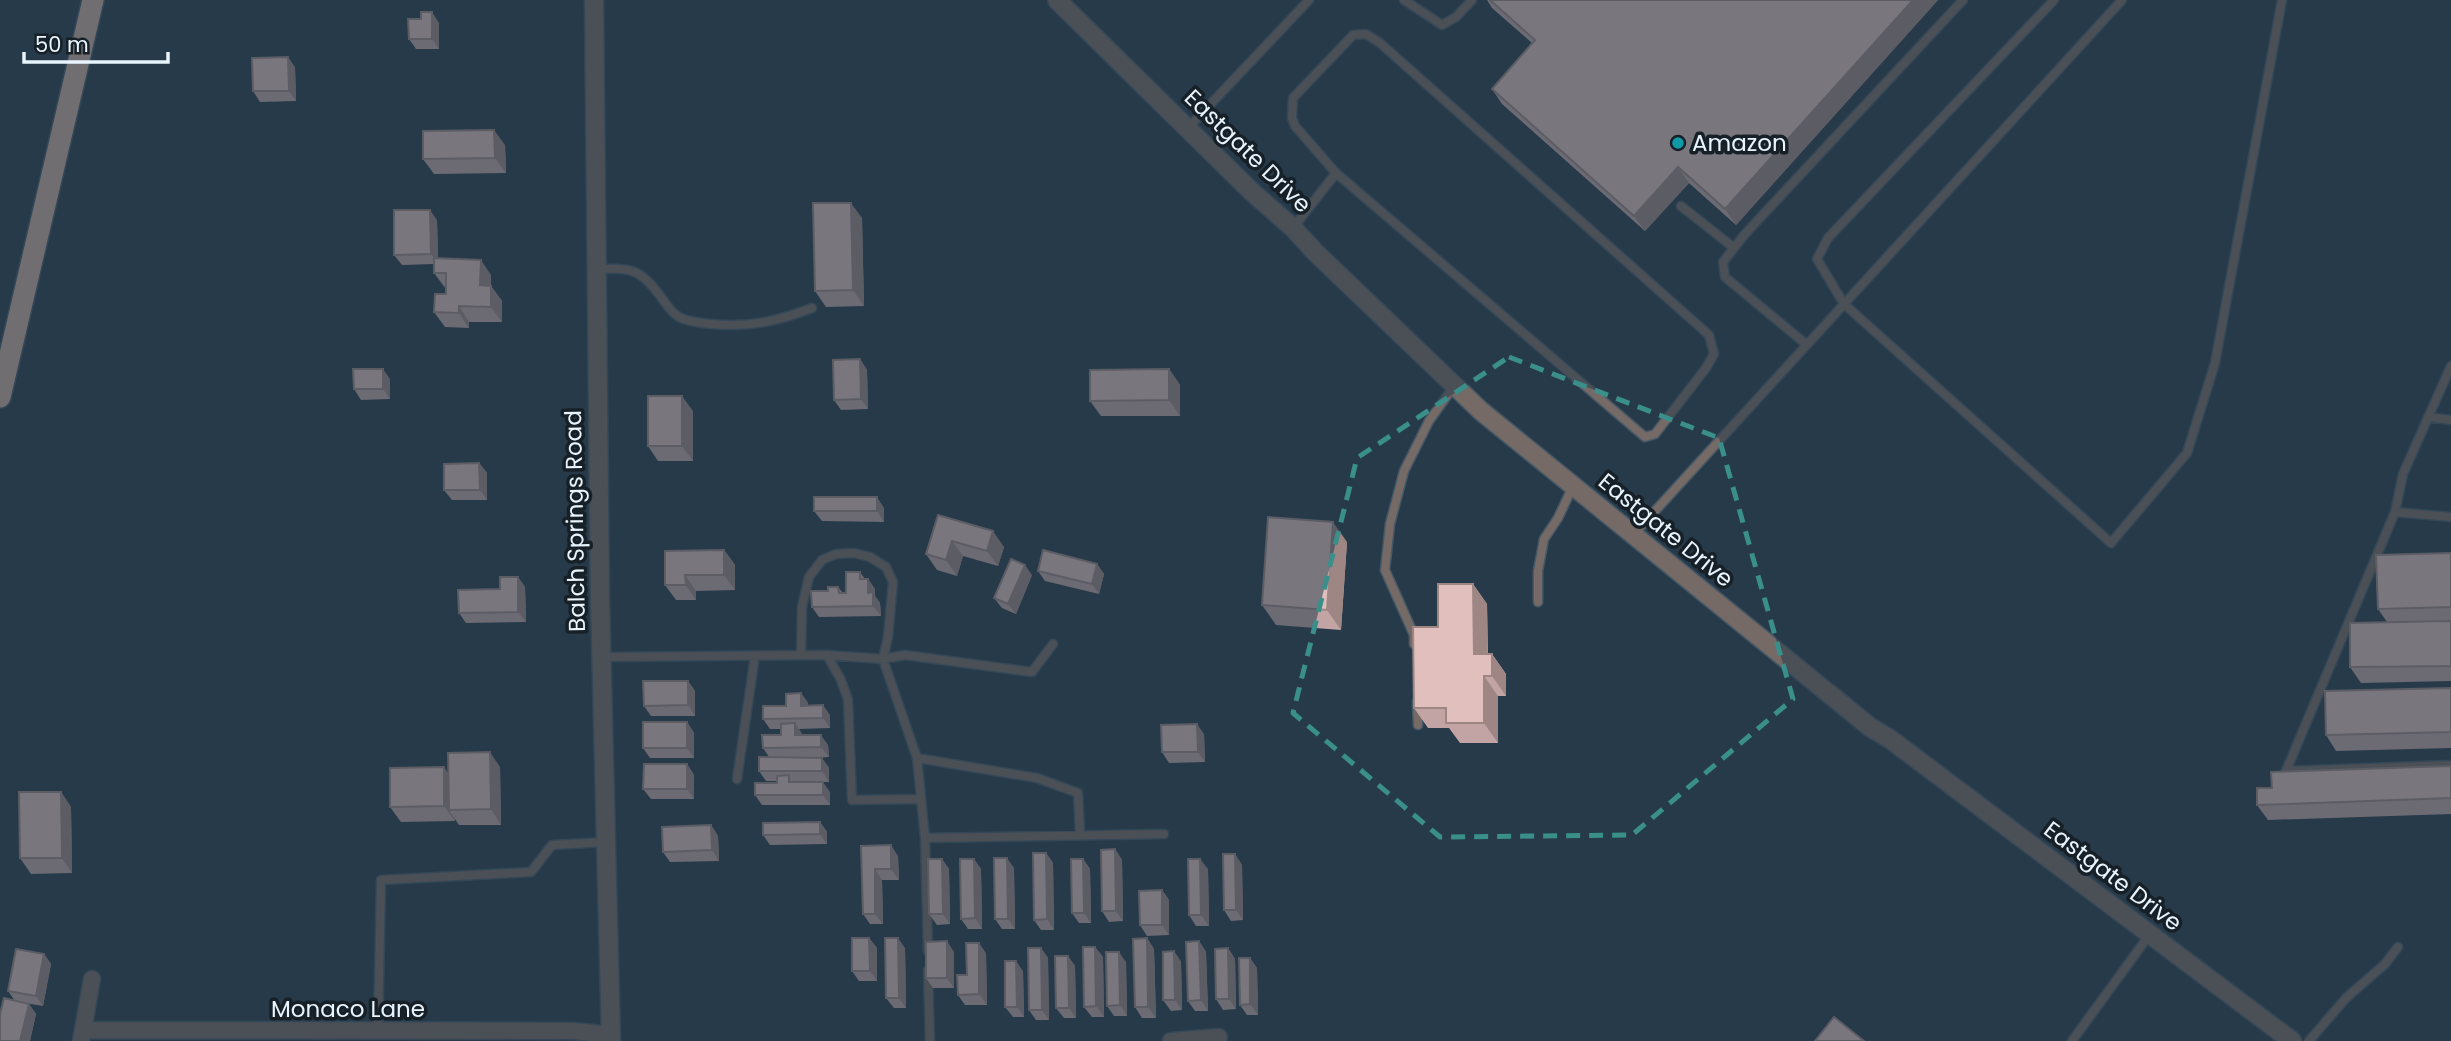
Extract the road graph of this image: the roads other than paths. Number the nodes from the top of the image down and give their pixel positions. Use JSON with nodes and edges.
{"nodes":[{"id":1,"x":93,"y":0,"type":"edge"},
{"id":2,"x":594,"y":0,"type":"edge"},
{"id":3,"x":1058,"y":0,"type":"edge"},
{"id":4,"x":1308,"y":0,"type":"edge"},
{"id":5,"x":1404,"y":0,"type":"edge"},
{"id":6,"x":1472,"y":0,"type":"edge"},
{"id":7,"x":1963,"y":0,"type":"edge"},
{"id":8,"x":2054,"y":0,"type":"edge"},
{"id":9,"x":2122,"y":0,"type":"edge"},
{"id":10,"x":2282,"y":0,"type":"edge"},
{"id":11,"x":1188,"y":128,"type":"junction"},
{"id":12,"x":1336,"y":173,"type":"junction"},
{"id":13,"x":1681,"y":206,"type":"dead end"},
{"id":14,"x":1293,"y":228,"type":"junction"},
{"id":15,"x":1734,"y":248,"type":"junction"},
{"id":16,"x":596,"y":269,"type":"junction"},
{"id":17,"x":1844,"y":304,"type":"junction"},
{"id":18,"x":813,"y":308,"type":"dead end"},
{"id":19,"x":1807,"y":345,"type":"junction"},
{"id":20,"x":2451,"y":366,"type":"edge"},
{"id":21,"x":1454,"y":386,"type":"junction"},
{"id":22,"x":0,"y":397,"type":"edge"},
{"id":23,"x":2428,"y":417,"type":"junction"},
{"id":24,"x":2451,"y":420,"type":"edge"},
{"id":25,"x":1573,"y":486,"type":"junction"},
{"id":26,"x":2395,"y":512,"type":"junction"},
{"id":27,"x":2451,"y":517,"type":"edge"},
{"id":28,"x":1633,"y":535,"type":"junction"},
{"id":29,"x":1538,"y":602,"type":"dead end"},
{"id":30,"x":2358,"y":631,"type":"edge"},
{"id":31,"x":2344,"y":632,"type":"junction"},
{"id":32,"x":1053,"y":644,"type":"dead end"},
{"id":33,"x":1415,"y":648,"type":"edge"},
{"id":34,"x":827,"y":654,"type":"junction"},
{"id":35,"x":801,"y":655,"type":"junction"},
{"id":36,"x":755,"y":656,"type":"junction"},
{"id":37,"x":601,"y":657,"type":"junction"},
{"id":38,"x":883,"y":659,"type":"junction"},
{"id":39,"x":1416,"y":686,"type":"edge"},
{"id":40,"x":2317,"y":696,"type":"junction"},
{"id":41,"x":2330,"y":696,"type":"edge"},
{"id":42,"x":1418,"y":725,"type":"edge"},
{"id":43,"x":917,"y":758,"type":"junction"},
{"id":44,"x":2451,"y":765,"type":"edge"},
{"id":45,"x":737,"y":779,"type":"dead end"},
{"id":46,"x":921,"y":799,"type":"junction"},
{"id":47,"x":1080,"y":834,"type":"junction"},
{"id":48,"x":1164,"y":834,"type":"dead end"},
{"id":49,"x":925,"y":838,"type":"junction"},
{"id":50,"x":607,"y":842,"type":"junction"},
{"id":51,"x":2150,"y":934,"type":"junction"},
{"id":52,"x":2399,"y":947,"type":"dead end"},
{"id":53,"x":92,"y":979,"type":"dead end"},
{"id":54,"x":378,"y":1032,"type":"junction"},
{"id":55,"x":82,"y":1035,"type":"edge"},
{"id":56,"x":1219,"y":1037,"type":"dead end"},
{"id":57,"x":611,"y":1038,"type":"edge"},
{"id":58,"x":930,"y":1041,"type":"edge"},
{"id":59,"x":1171,"y":1041,"type":"edge"},
{"id":60,"x":2072,"y":1041,"type":"edge"},
{"id":61,"x":2291,"y":1041,"type":"edge"},
{"id":62,"x":2309,"y":1041,"type":"edge"}],
"edges":[{"from":1,"to":22,"type":"highway"},
{"from":2,"to":16,"type":"street","name":"Balch Springs Road"},
{"from":3,"to":11,"type":"street","name":"Eastgate Drive"},
{"from":4,"to":11,"type":"lane"},
{"from":5,"to":6,"type":"lane"},
{"from":7,"to":15,"type":"lane"},
{"from":8,"to":17,"type":"lane"},
{"from":9,"to":17,"type":"lane"},
{"from":10,"to":17,"type":"lane"},
{"from":11,"to":14,"type":"street","name":"Eastgate Drive"},
{"from":12,"to":12,"type":"lane"},
{"from":12,"to":14,"type":"lane"},
{"from":13,"to":15,"type":"lane"},
{"from":14,"to":21,"type":"street","name":"Eastgate Drive"},
{"from":15,"to":19,"type":"lane"},
{"from":16,"to":18,"type":"lane"},
{"from":16,"to":37,"type":"street","name":"Balch Springs Road"},
{"from":17,"to":19,"type":"lane"},
{"from":19,"to":28,"type":"lane"},
{"from":20,"to":23,"type":"lane"},
{"from":21,"to":25,"type":"street","name":"Eastgate Drive"},
{"from":21,"to":33,"type":"lane"},
{"from":23,"to":24,"type":"lane"},
{"from":23,"to":26,"type":"lane"},
{"from":25,"to":28,"type":"street","name":"Eastgate Drive"},
{"from":25,"to":29,"type":"lane"},
{"from":26,"to":27,"type":"lane"},
{"from":26,"to":31,"type":"lane"},
{"from":28,"to":51,"type":"street","name":"Eastgate Drive"},
{"from":30,"to":31,"type":"lane"},
{"from":31,"to":40,"type":"lane"},
{"from":32,"to":38,"type":"lane"},
{"from":34,"to":35,"type":"lane"},
{"from":34,"to":38,"type":"lane"},
{"from":34,"to":46,"type":"lane"},
{"from":35,"to":36,"type":"lane"},
{"from":35,"to":38,"type":"lane"},
{"from":36,"to":37,"type":"lane"},
{"from":36,"to":45,"type":"lane"},
{"from":37,"to":50,"type":"street","name":"Balch Springs Road"},
{"from":38,"to":43,"type":"lane"},
{"from":39,"to":42,"type":"lane"},
{"from":40,"to":41,"type":"lane"},
{"from":40,"to":44,"type":"lane"},
{"from":43,"to":46,"type":"lane"},
{"from":43,"to":47,"type":"lane"},
{"from":46,"to":49,"type":"lane"},
{"from":47,"to":48,"type":"lane"},
{"from":47,"to":49,"type":"lane"},
{"from":49,"to":58,"type":"lane"},
{"from":50,"to":54,"type":"lane"},
{"from":50,"to":57,"type":"street","name":"Balch Springs Road"},
{"from":51,"to":60,"type":"lane"},
{"from":51,"to":61,"type":"street","name":"Eastgate Drive"},
{"from":52,"to":62,"type":"lane"},
{"from":53,"to":55,"type":"street"},
{"from":54,"to":55,"type":"street","name":"Monaco Lane"},
{"from":54,"to":57,"type":"street","name":"Monaco Lane"},
{"from":56,"to":59,"type":"street"}]}
